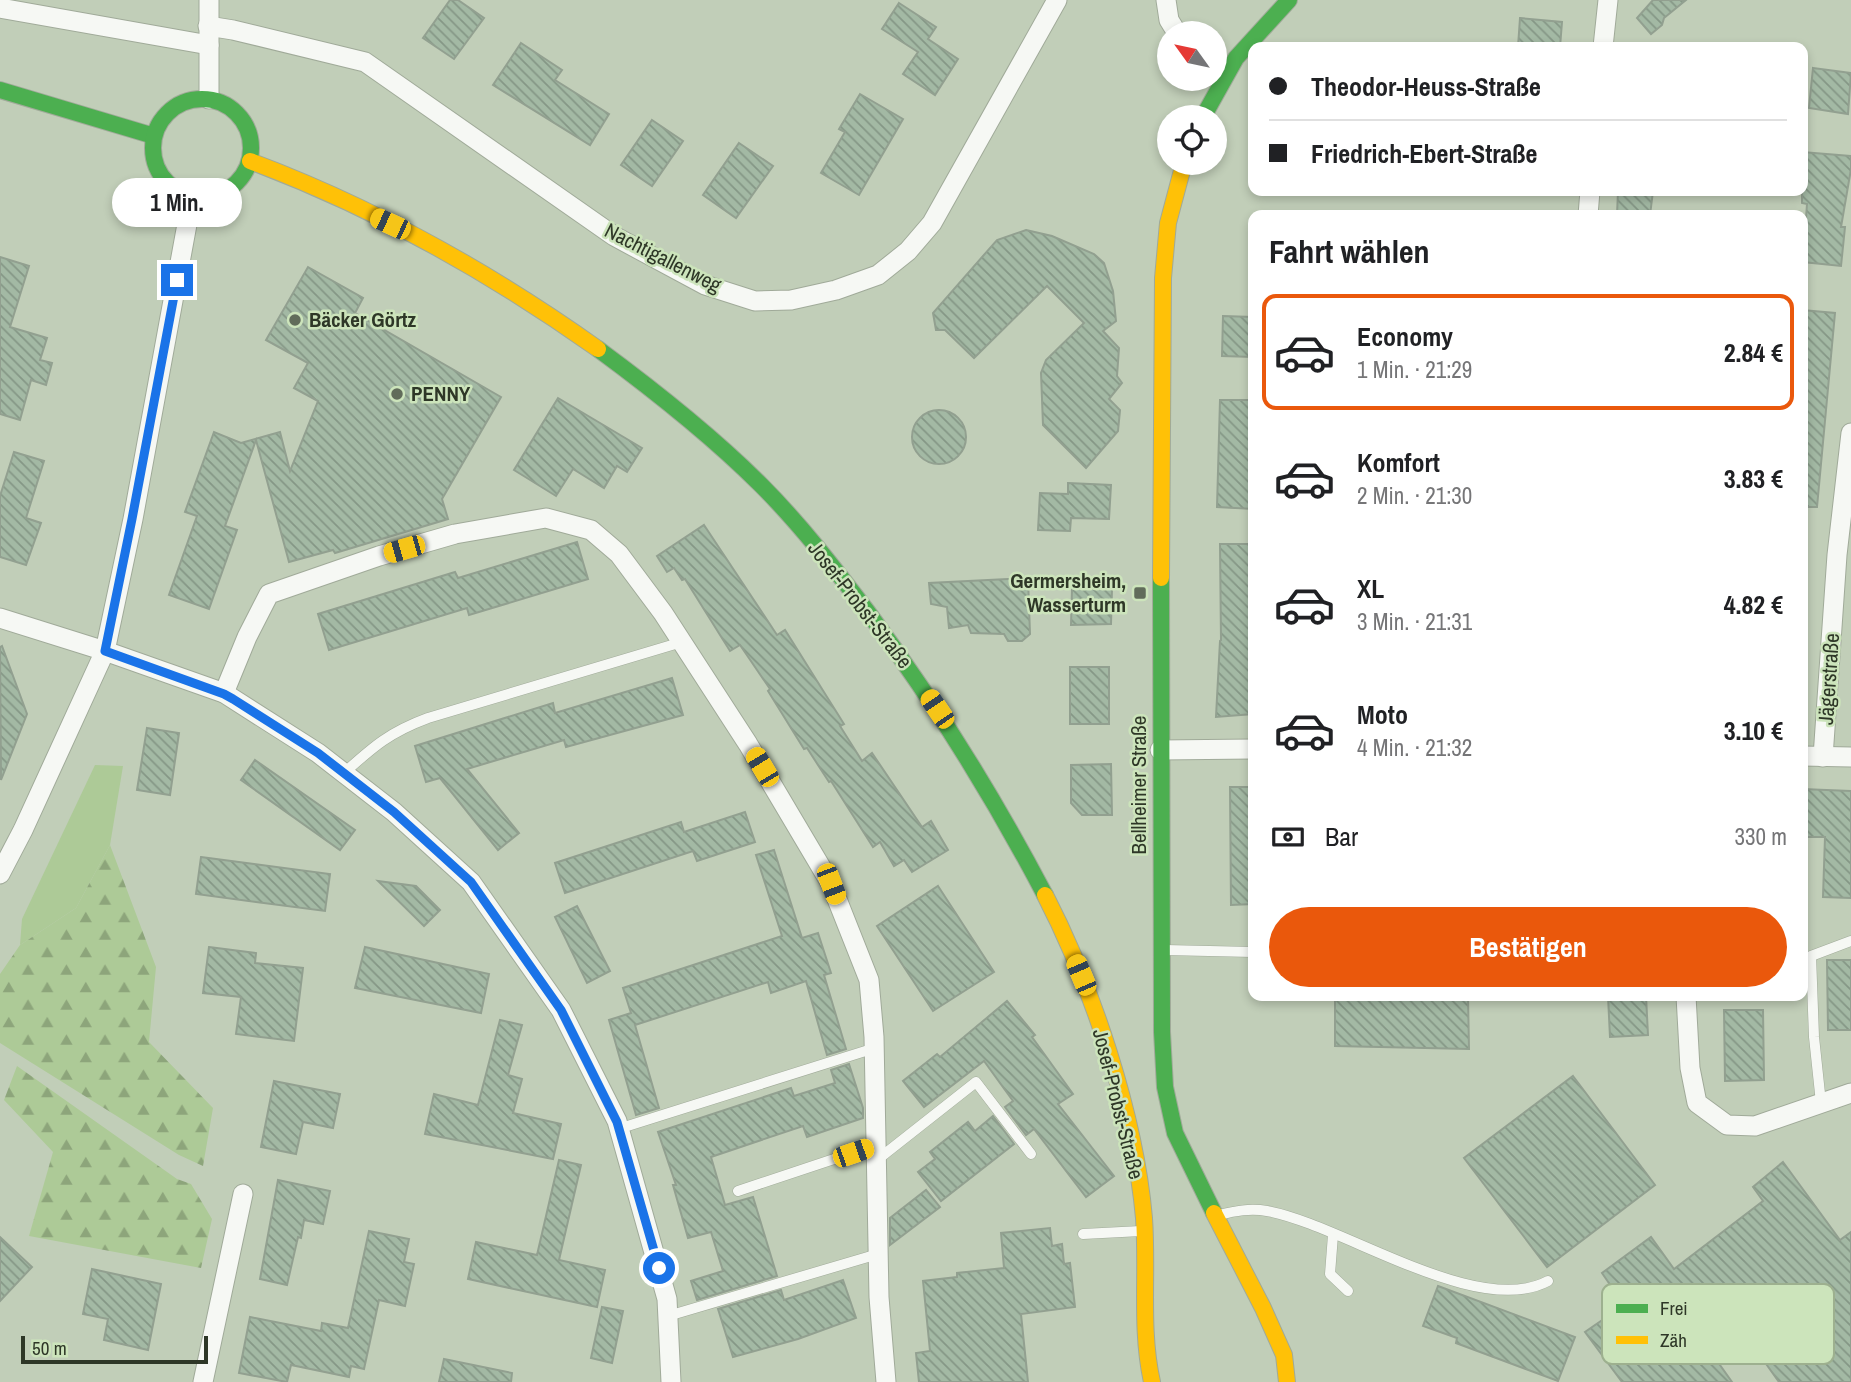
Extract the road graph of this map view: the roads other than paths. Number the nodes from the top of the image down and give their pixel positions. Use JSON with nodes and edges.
{"nodes":[{"id":1,"x":209,"y":0,"type":"edge"},
{"id":2,"x":1057,"y":0,"type":"edge"},
{"id":3,"x":1166,"y":0,"type":"edge"},
{"id":4,"x":1289,"y":0,"type":"edge"},
{"id":5,"x":1608,"y":0,"type":"edge"},
{"id":6,"x":0,"y":8,"type":"edge"},
{"id":7,"x":1170,"y":21,"type":"edge"},
{"id":8,"x":209,"y":35,"type":"junction"},
{"id":9,"x":1251,"y":42,"type":"edge"},
{"id":10,"x":1604,"y":42,"type":"edge"},
{"id":11,"x":1248,"y":45,"type":"edge"},
{"id":12,"x":1227,"y":70,"type":"edge"},
{"id":13,"x":0,"y":90,"type":"edge"},
{"id":14,"x":209,"y":99,"type":"junction"},
{"id":15,"x":154,"y":136,"type":"junction"},
{"id":16,"x":250,"y":161,"type":"junction"},
{"id":17,"x":1181,"y":175,"type":"edge"},
{"id":18,"x":192,"y":197,"type":"junction"},
{"id":19,"x":1851,"y":433,"type":"edge"},
{"id":20,"x":0,"y":618,"type":"edge"},
{"id":21,"x":682,"y":642,"type":"junction"},
{"id":22,"x":105,"y":651,"type":"junction"},
{"id":23,"x":224,"y":694,"type":"junction"},
{"id":24,"x":1248,"y":749,"type":"edge"},
{"id":25,"x":1160,"y":750,"type":"junction"},
{"id":26,"x":1808,"y":756,"type":"edge"},
{"id":27,"x":1823,"y":757,"type":"junction"},
{"id":28,"x":1851,"y":757,"type":"edge"},
{"id":29,"x":344,"y":773,"type":"junction"},
{"id":30,"x":0,"y":874,"type":"edge"},
{"id":31,"x":1851,"y":941,"type":"edge"},
{"id":32,"x":1161,"y":950,"type":"junction"},
{"id":33,"x":1248,"y":952,"type":"edge"},
{"id":34,"x":1686,"y":1001,"type":"edge"},
{"id":35,"x":874,"y":1048,"type":"junction"},
{"id":36,"x":1851,"y":1093,"type":"edge"},
{"id":37,"x":1821,"y":1102,"type":"junction"},
{"id":38,"x":618,"y":1129,"type":"junction"},
{"id":39,"x":876,"y":1153,"type":"junction"},
{"id":40,"x":1031,"y":1154,"type":"dead end"},
{"id":41,"x":738,"y":1191,"type":"dead end"},
{"id":42,"x":243,"y":1194,"type":"dead end"},
{"id":43,"x":1215,"y":1216,"type":"junction"},
{"id":44,"x":1145,"y":1231,"type":"junction"},
{"id":45,"x":1083,"y":1234,"type":"dead end"},
{"id":46,"x":1333,"y":1235,"type":"junction"},
{"id":47,"x":878,"y":1254,"type":"junction"},
{"id":48,"x":1548,"y":1281,"type":"dead end"},
{"id":49,"x":1348,"y":1291,"type":"dead end"},
{"id":50,"x":668,"y":1316,"type":"junction"},
{"id":51,"x":203,"y":1382,"type":"edge"},
{"id":52,"x":671,"y":1382,"type":"edge"},
{"id":53,"x":886,"y":1382,"type":"edge"},
{"id":54,"x":1152,"y":1382,"type":"edge"},
{"id":55,"x":1287,"y":1382,"type":"edge"}],
"edges":[{"from":1,"to":8,"type":"street"},
{"from":2,"to":8,"type":"street","name":"Nachtigallenweg"},
{"from":3,"to":7,"type":"street"},
{"from":4,"to":9,"type":"main road"},
{"from":5,"to":10,"type":"street"},
{"from":6,"to":8,"type":"street"},
{"from":8,"to":14,"type":"street"},
{"from":11,"to":12,"type":"main road"},
{"from":13,"to":15,"type":"main road"},
{"from":14,"to":15,"type":"main road"},
{"from":14,"to":16,"type":"main road"},
{"from":15,"to":18,"type":"main road"},
{"from":16,"to":18,"type":"main road"},
{"from":16,"to":44,"type":"main road","name":"Josef-Probst-Straße"},
{"from":17,"to":25,"type":"main road","name":"Bellheimer Straße"},
{"from":18,"to":22,"type":"street"},
{"from":19,"to":27,"type":"street","name":"Jägerstraße"},
{"from":20,"to":22,"type":"street"},
{"from":21,"to":23,"type":"street"},
{"from":21,"to":29,"type":"lane"},
{"from":21,"to":35,"type":"street"},
{"from":22,"to":23,"type":"street"},
{"from":22,"to":30,"type":"street"},
{"from":23,"to":29,"type":"street"},
{"from":24,"to":25,"type":"street"},
{"from":25,"to":32,"type":"main road","name":"Bellheimer Straße"},
{"from":26,"to":27,"type":"street"},
{"from":27,"to":28,"type":"street"},
{"from":29,"to":38,"type":"street"},
{"from":31,"to":37,"type":"lane"},
{"from":32,"to":33,"type":"lane"},
{"from":32,"to":43,"type":"main road","name":"Bellheimer Straße"},
{"from":34,"to":37,"type":"street"},
{"from":35,"to":38,"type":"lane"},
{"from":35,"to":39,"type":"street"},
{"from":36,"to":37,"type":"street"},
{"from":38,"to":50,"type":"street"},
{"from":39,"to":40,"type":"lane"},
{"from":39,"to":41,"type":"lane"},
{"from":39,"to":47,"type":"street"},
{"from":42,"to":51,"type":"street"},
{"from":43,"to":46,"type":"lane"},
{"from":43,"to":55,"type":"main road","name":"Bellheimer Straße"},
{"from":44,"to":45,"type":"lane"},
{"from":44,"to":54,"type":"main road","name":"Josef-Probst-Straße"},
{"from":46,"to":48,"type":"lane"},
{"from":46,"to":49,"type":"lane"},
{"from":47,"to":50,"type":"lane"},
{"from":47,"to":53,"type":"street"},
{"from":50,"to":52,"type":"street"}]}
